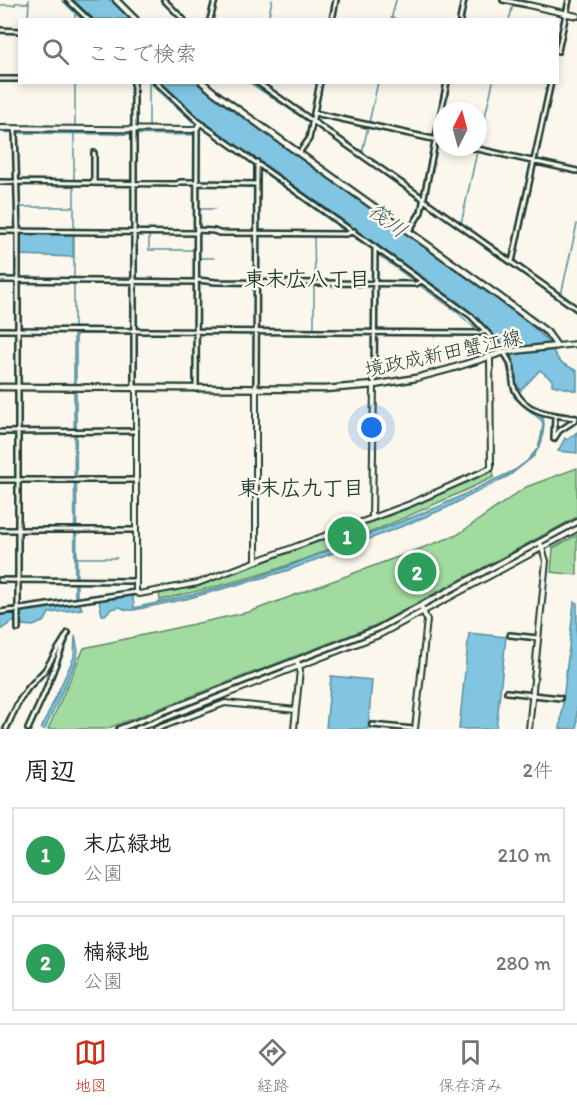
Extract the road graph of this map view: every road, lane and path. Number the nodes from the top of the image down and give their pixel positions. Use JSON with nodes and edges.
{"nodes":[{"id":1,"x":68,"y":0,"type":"edge"},
{"id":2,"x":116,"y":0,"type":"edge"},
{"id":3,"x":164,"y":0,"type":"edge"},
{"id":4,"x":215,"y":0,"type":"edge"},
{"id":5,"x":336,"y":0,"type":"edge"},
{"id":6,"x":464,"y":0,"type":"edge"},
{"id":7,"x":503,"y":0,"type":"edge"},
{"id":8,"x":569,"y":0,"type":"edge"},
{"id":9,"x":528,"y":5,"type":"joint"},
{"id":10,"x":566,"y":14,"type":"junction"},
{"id":11,"x":577,"y":16,"type":"edge"},
{"id":12,"x":86,"y":18,"type":"edge"},
{"id":13,"x":134,"y":18,"type":"edge"},
{"id":14,"x":182,"y":18,"type":"edge"},
{"id":15,"x":210,"y":18,"type":"edge"},
{"id":16,"x":332,"y":18,"type":"edge"},
{"id":17,"x":460,"y":18,"type":"edge"},
{"id":18,"x":0,"y":30,"type":"edge"},
{"id":19,"x":18,"y":31,"type":"edge"},
{"id":20,"x":559,"y":46,"type":"edge"},
{"id":21,"x":0,"y":79,"type":"edge"},
{"id":22,"x":18,"y":79,"type":"edge"},
{"id":23,"x":134,"y":84,"type":"edge"},
{"id":24,"x":158,"y":84,"type":"edge"},
{"id":25,"x":205,"y":84,"type":"edge"},
{"id":26,"x":260,"y":84,"type":"edge"},
{"id":27,"x":320,"y":84,"type":"edge"},
{"id":28,"x":447,"y":84,"type":"edge"},
{"id":29,"x":551,"y":84,"type":"edge"},
{"id":30,"x":443,"y":102,"type":"edge"},
{"id":31,"x":314,"y":114,"type":"junction"},
{"id":32,"x":200,"y":123,"type":"junction"},
{"id":33,"x":312,"y":123,"type":"junction"},
{"id":34,"x":0,"y":128,"type":"edge"},
{"id":35,"x":197,"y":128,"type":"junction"},
{"id":36,"x":15,"y":131,"type":"junction"},
{"id":37,"x":134,"y":131,"type":"junction"},
{"id":38,"x":433,"y":139,"type":"edge"},
{"id":39,"x":487,"y":151,"type":"edge"},
{"id":40,"x":94,"y":153,"type":"dead end"},
{"id":41,"x":299,"y":153,"type":"junction"},
{"id":42,"x":433,"y":155,"type":"edge"},
{"id":43,"x":534,"y":161,"type":"junction"},
{"id":44,"x":257,"y":162,"type":"junction"},
{"id":45,"x":577,"y":171,"type":"edge"},
{"id":46,"x":0,"y":182,"type":"edge"},
{"id":47,"x":16,"y":182,"type":"junction"},
{"id":48,"x":94,"y":182,"type":"junction"},
{"id":49,"x":195,"y":182,"type":"junction"},
{"id":50,"x":135,"y":183,"type":"junction"},
{"id":51,"x":256,"y":184,"type":"junction"},
{"id":52,"x":424,"y":201,"type":"junction"},
{"id":53,"x":0,"y":231,"type":"edge"},
{"id":54,"x":18,"y":231,"type":"junction"},
{"id":55,"x":354,"y":231,"type":"junction"},
{"id":56,"x":408,"y":231,"type":"junction"},
{"id":57,"x":135,"y":232,"type":"junction"},
{"id":58,"x":196,"y":232,"type":"junction"},
{"id":59,"x":256,"y":233,"type":"junction"},
{"id":60,"x":375,"y":247,"type":"junction"},
{"id":61,"x":512,"y":262,"type":"junction"},
{"id":62,"x":0,"y":280,"type":"edge"},
{"id":63,"x":17,"y":280,"type":"junction"},
{"id":64,"x":422,"y":281,"type":"junction"},
{"id":65,"x":134,"y":282,"type":"junction"},
{"id":66,"x":195,"y":282,"type":"junction"},
{"id":67,"x":256,"y":282,"type":"junction"},
{"id":68,"x":374,"y":283,"type":"junction"},
{"id":69,"x":577,"y":309,"type":"edge"},
{"id":70,"x":0,"y":330,"type":"edge"},
{"id":71,"x":17,"y":330,"type":"junction"},
{"id":72,"x":197,"y":331,"type":"junction"},
{"id":73,"x":256,"y":331,"type":"junction"},
{"id":74,"x":134,"y":332,"type":"junction"},
{"id":75,"x":374,"y":332,"type":"junction"},
{"id":76,"x":485,"y":332,"type":"junction"},
{"id":77,"x":577,"y":344,"type":"edge"},
{"id":78,"x":555,"y":346,"type":"junction"},
{"id":79,"x":504,"y":352,"type":"junction"},
{"id":80,"x":490,"y":357,"type":"junction"},
{"id":81,"x":374,"y":385,"type":"junction"},
{"id":82,"x":0,"y":387,"type":"edge"},
{"id":83,"x":17,"y":387,"type":"junction"},
{"id":84,"x":135,"y":388,"type":"junction"},
{"id":85,"x":196,"y":389,"type":"junction"},
{"id":86,"x":256,"y":389,"type":"junction"},
{"id":87,"x":555,"y":416,"type":"junction"},
{"id":88,"x":576,"y":418,"type":"edge"},
{"id":89,"x":136,"y":431,"type":"junction"},
{"id":90,"x":0,"y":432,"type":"edge"},
{"id":91,"x":17,"y":432,"type":"junction"},
{"id":92,"x":0,"y":480,"type":"edge"},
{"id":93,"x":18,"y":480,"type":"junction"},
{"id":94,"x":136,"y":480,"type":"junction"},
{"id":95,"x":372,"y":518,"type":"junction"},
{"id":96,"x":577,"y":522,"type":"edge"},
{"id":97,"x":17,"y":529,"type":"junction"},
{"id":98,"x":577,"y":529,"type":"edge"},
{"id":99,"x":0,"y":530,"type":"edge"},
{"id":100,"x":136,"y":530,"type":"junction"},
{"id":101,"x":540,"y":542,"type":"junction"},
{"id":102,"x":542,"y":548,"type":"junction"},
{"id":103,"x":256,"y":561,"type":"junction"},
{"id":104,"x":0,"y":580,"type":"edge"},
{"id":105,"x":17,"y":580,"type":"junction"},
{"id":106,"x":136,"y":580,"type":"junction"},
{"id":107,"x":136,"y":592,"type":"junction"},
{"id":108,"x":421,"y":606,"type":"junction"},
{"id":109,"x":17,"y":610,"type":"junction"},
{"id":110,"x":0,"y":612,"type":"edge"},
{"id":111,"x":424,"y":612,"type":"junction"},
{"id":112,"x":18,"y":627,"type":"dead end"},
{"id":113,"x":510,"y":635,"type":"dead end"},
{"id":114,"x":538,"y":638,"type":"junction"},
{"id":115,"x":297,"y":661,"type":"junction"},
{"id":116,"x":299,"y":667,"type":"junction"},
{"id":117,"x":507,"y":692,"type":"dead end"},
{"id":118,"x":532,"y":695,"type":"junction"},
{"id":119,"x":560,"y":698,"type":"dead end"},
{"id":120,"x":296,"y":710,"type":"junction"},
{"id":121,"x":372,"y":725,"type":"dead end"},
{"id":122,"x":6,"y":729,"type":"edge"},
{"id":123,"x":28,"y":729,"type":"edge"},
{"id":124,"x":119,"y":729,"type":"edge"},
{"id":125,"x":137,"y":729,"type":"edge"},
{"id":126,"x":156,"y":729,"type":"edge"},
{"id":127,"x":294,"y":729,"type":"edge"},
{"id":128,"x":415,"y":729,"type":"edge"},
{"id":129,"x":529,"y":729,"type":"edge"}],
"edges":[{"from":1,"to":12,"type":"street"},
{"from":2,"to":13,"type":"main road"},
{"from":3,"to":14,"type":"street"},
{"from":4,"to":15,"type":"street"},
{"from":5,"to":16,"type":"street"},
{"from":6,"to":17,"type":"street"},
{"from":7,"to":9,"type":"street"},
{"from":8,"to":10,"type":"street"},
{"from":9,"to":10,"type":"street"},
{"from":10,"to":11,"type":"street"},
{"from":10,"to":20,"type":"street"},
{"from":18,"to":19,"type":"street"},
{"from":21,"to":22,"type":"street"},
{"from":23,"to":37,"type":"street"},
{"from":24,"to":32,"type":"street"},
{"from":25,"to":41,"type":"main road","name":"境政成新田蟹江線"},
{"from":26,"to":33,"type":"street"},
{"from":27,"to":31,"type":"street"},
{"from":28,"to":30,"type":"street"},
{"from":29,"to":43,"type":"street"},
{"from":31,"to":33,"type":"street"},
{"from":31,"to":38,"type":"street"},
{"from":32,"to":35,"type":"street"},
{"from":32,"to":44,"type":"street"},
{"from":33,"to":41,"type":"street"},
{"from":33,"to":52,"type":"street"},
{"from":34,"to":36,"type":"street"},
{"from":35,"to":37,"type":"street"},
{"from":35,"to":49,"type":"street"},
{"from":36,"to":37,"type":"street"},
{"from":36,"to":47,"type":"street"},
{"from":37,"to":50,"type":"street"},
{"from":39,"to":43,"type":"street"},
{"from":40,"to":48,"type":"street"},
{"from":41,"to":56,"type":"main road","name":"境政成新田蟹江線"},
{"from":42,"to":52,"type":"street"},
{"from":43,"to":45,"type":"street"},
{"from":43,"to":61,"type":"street"},
{"from":44,"to":51,"type":"street"},
{"from":44,"to":55,"type":"street"},
{"from":46,"to":47,"type":"street"},
{"from":47,"to":48,"type":"street"},
{"from":47,"to":54,"type":"street"},
{"from":48,"to":50,"type":"street"},
{"from":49,"to":50,"type":"street"},
{"from":49,"to":51,"type":"street"},
{"from":49,"to":58,"type":"street"},
{"from":50,"to":57,"type":"street"},
{"from":51,"to":59,"type":"street"},
{"from":52,"to":56,"type":"street"},
{"from":52,"to":61,"type":"street"},
{"from":53,"to":54,"type":"street"},
{"from":54,"to":57,"type":"street"},
{"from":54,"to":63,"type":"street"},
{"from":55,"to":59,"type":"street"},
{"from":55,"to":60,"type":"street"},
{"from":56,"to":78,"type":"main road","name":"境政成新田蟹江線"},
{"from":57,"to":58,"type":"street"},
{"from":57,"to":65,"type":"street"},
{"from":58,"to":59,"type":"street"},
{"from":58,"to":66,"type":"street"},
{"from":59,"to":67,"type":"street"},
{"from":60,"to":64,"type":"street"},
{"from":60,"to":68,"type":"street"},
{"from":61,"to":69,"type":"street"},
{"from":62,"to":63,"type":"street"},
{"from":63,"to":65,"type":"street"},
{"from":63,"to":71,"type":"street"},
{"from":64,"to":68,"type":"street"},
{"from":64,"to":76,"type":"street"},
{"from":65,"to":66,"type":"street"},
{"from":65,"to":74,"type":"street"},
{"from":66,"to":67,"type":"street"},
{"from":66,"to":72,"type":"street"},
{"from":67,"to":68,"type":"street"},
{"from":67,"to":73,"type":"street"},
{"from":68,"to":75,"type":"street"},
{"from":70,"to":71,"type":"street"},
{"from":71,"to":74,"type":"street"},
{"from":71,"to":83,"type":"street"},
{"from":72,"to":73,"type":"street"},
{"from":72,"to":74,"type":"street"},
{"from":72,"to":85,"type":"street"},
{"from":73,"to":75,"type":"street"},
{"from":73,"to":86,"type":"street"},
{"from":74,"to":84,"type":"street"},
{"from":75,"to":76,"type":"street"},
{"from":75,"to":81,"type":"street"},
{"from":76,"to":79,"type":"street"},
{"from":77,"to":78,"type":"street"},
{"from":78,"to":79,"type":"main road","name":"境政成新田蟹江線"},
{"from":79,"to":80,"type":"main road","name":"境政成新田蟹江線"},
{"from":79,"to":87,"type":"street"},
{"from":80,"to":81,"type":"main road","name":"境政成新田蟹江線"},
{"from":80,"to":95,"type":"street"},
{"from":81,"to":86,"type":"main road","name":"境政成新田蟹江線"},
{"from":81,"to":95,"type":"street"},
{"from":82,"to":83,"type":"main road","name":"境政成新田蟹江線"},
{"from":83,"to":84,"type":"main road","name":"境政成新田蟹江線"},
{"from":83,"to":91,"type":"street"},
{"from":84,"to":85,"type":"main road","name":"境政成新田蟹江線"},
{"from":84,"to":89,"type":"street"},
{"from":85,"to":86,"type":"main road","name":"境政成新田蟹江線"},
{"from":86,"to":103,"type":"street"},
{"from":87,"to":88,"type":"street"},
{"from":87,"to":88,"type":"street"},
{"from":89,"to":91,"type":"street"},
{"from":89,"to":94,"type":"street"},
{"from":90,"to":91,"type":"street"},
{"from":91,"to":93,"type":"street"},
{"from":92,"to":93,"type":"street"},
{"from":93,"to":94,"type":"street"},
{"from":93,"to":97,"type":"street"},
{"from":94,"to":100,"type":"street"},
{"from":95,"to":103,"type":"street"},
{"from":96,"to":101,"type":"street"},
{"from":97,"to":99,"type":"street"},
{"from":97,"to":100,"type":"street"},
{"from":97,"to":105,"type":"street"},
{"from":98,"to":102,"type":"street"},
{"from":100,"to":106,"type":"street"},
{"from":101,"to":102,"type":"street"},
{"from":101,"to":108,"type":"street"},
{"from":102,"to":111,"type":"street"},
{"from":102,"to":114,"type":"street"},
{"from":103,"to":107,"type":"street"},
{"from":104,"to":105,"type":"street"},
{"from":105,"to":106,"type":"street"},
{"from":105,"to":109,"type":"street"},
{"from":106,"to":107,"type":"street"},
{"from":107,"to":109,"type":"street"},
{"from":108,"to":111,"type":"street"},
{"from":108,"to":115,"type":"street"},
{"from":109,"to":110,"type":"street"},
{"from":109,"to":112,"type":"street"},
{"from":111,"to":116,"type":"street"},
{"from":111,"to":128,"type":"street"},
{"from":113,"to":114,"type":"street"},
{"from":114,"to":118,"type":"street"},
{"from":115,"to":116,"type":"street"},
{"from":115,"to":124,"type":"street"},
{"from":116,"to":120,"type":"street"},
{"from":116,"to":125,"type":"street"},
{"from":117,"to":118,"type":"street"},
{"from":118,"to":119,"type":"street"},
{"from":118,"to":129,"type":"street"},
{"from":120,"to":126,"type":"street"},
{"from":120,"to":127,"type":"street"},
{"from":121,"to":128,"type":"street"},
{"from":122,"to":123,"type":"street"}]}
